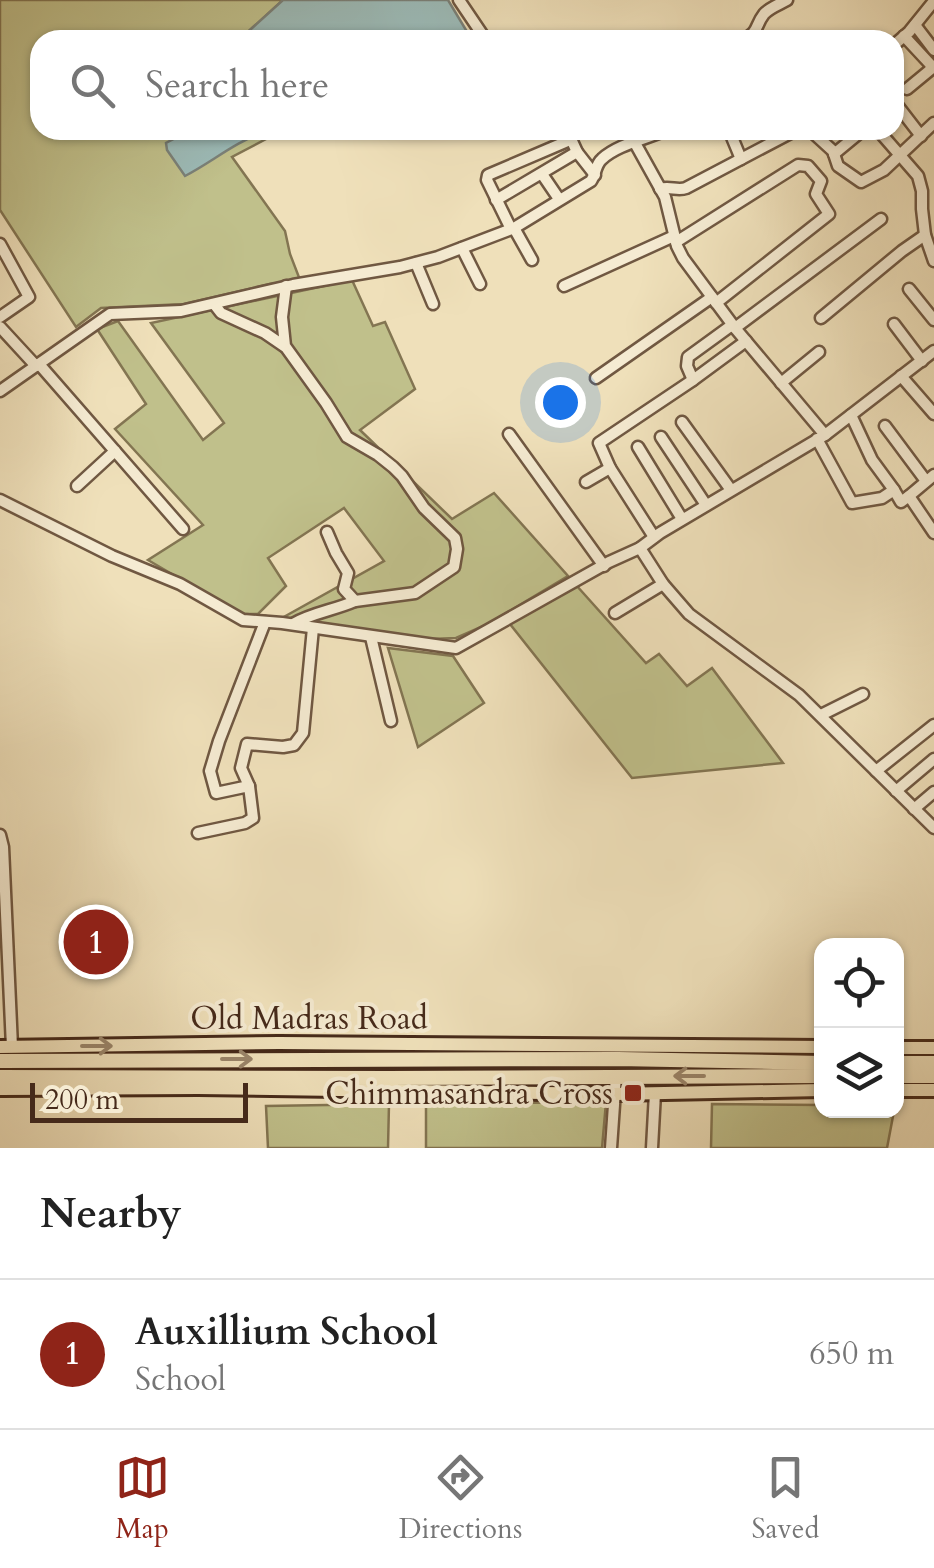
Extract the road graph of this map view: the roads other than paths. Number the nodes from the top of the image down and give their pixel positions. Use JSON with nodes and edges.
{"nodes":[{"id":1,"x":459,"y":0,"type":"edge"},
{"id":2,"x":787,"y":0,"type":"edge"},
{"id":3,"x":934,"y":1,"type":"edge"},
{"id":4,"x":915,"y":24,"type":"junction"},
{"id":5,"x":479,"y":30,"type":"edge"},
{"id":6,"x":757,"y":30,"type":"edge"},
{"id":7,"x":904,"y":36,"type":"joint"},
{"id":8,"x":934,"y":50,"type":"edge"},
{"id":9,"x":907,"y":89,"type":"dead end"},
{"id":10,"x":904,"y":114,"type":"edge"},
{"id":11,"x":934,"y":124,"type":"edge"},
{"id":12,"x":922,"y":136,"type":"junction"},
{"id":13,"x":558,"y":140,"type":"edge"},
{"id":14,"x":571,"y":140,"type":"edge"},
{"id":15,"x":642,"y":140,"type":"edge"},
{"id":16,"x":733,"y":140,"type":"edge"},
{"id":17,"x":777,"y":140,"type":"edge"},
{"id":18,"x":820,"y":140,"type":"edge"},
{"id":19,"x":851,"y":140,"type":"edge"},
{"id":20,"x":887,"y":140,"type":"edge"},
{"id":21,"x":635,"y":143,"type":"junction"},
{"id":22,"x":577,"y":152,"type":"junction"},
{"id":23,"x":834,"y":154,"type":"junction"},
{"id":24,"x":901,"y":156,"type":"junction"},
{"id":25,"x":741,"y":159,"type":"junction"},
{"id":26,"x":845,"y":172,"type":"junction"},
{"id":27,"x":542,"y":174,"type":"junction"},
{"id":28,"x":596,"y":176,"type":"junction"},
{"id":29,"x":822,"y":182,"type":"junction"},
{"id":30,"x":660,"y":188,"type":"junction"},
{"id":31,"x":934,"y":191,"type":"edge"},
{"id":32,"x":922,"y":199,"type":"junction"},
{"id":33,"x":496,"y":200,"type":"junction"},
{"id":34,"x":559,"y":200,"type":"junction"},
{"id":35,"x":881,"y":218,"type":"dead end"},
{"id":36,"x":512,"y":229,"type":"junction"},
{"id":37,"x":925,"y":235,"type":"junction"},
{"id":38,"x":675,"y":238,"type":"junction"},
{"id":39,"x":0,"y":244,"type":"edge"},
{"id":40,"x":462,"y":248,"type":"junction"},
{"id":41,"x":532,"y":260,"type":"dead end"},
{"id":42,"x":934,"y":261,"type":"edge"},
{"id":43,"x":416,"y":263,"type":"junction"},
{"id":44,"x":480,"y":284,"type":"dead end"},
{"id":45,"x":286,"y":286,"type":"junction"},
{"id":46,"x":564,"y":286,"type":"dead end"},
{"id":47,"x":909,"y":289,"type":"dead end"},
{"id":48,"x":714,"y":300,"type":"junction"},
{"id":49,"x":214,"y":304,"type":"junction"},
{"id":50,"x":433,"y":304,"type":"dead end"},
{"id":51,"x":0,"y":317,"type":"edge"},
{"id":52,"x":820,"y":318,"type":"dead end"},
{"id":53,"x":934,"y":320,"type":"edge"},
{"id":54,"x":894,"y":324,"type":"dead end"},
{"id":55,"x":0,"y":327,"type":"edge"},
{"id":56,"x":734,"y":327,"type":"junction"},
{"id":57,"x":746,"y":342,"type":"junction"},
{"id":58,"x":285,"y":346,"type":"junction"},
{"id":59,"x":818,"y":352,"type":"dead end"},
{"id":60,"x":934,"y":352,"type":"edge"},
{"id":61,"x":922,"y":361,"type":"junction"},
{"id":62,"x":38,"y":365,"type":"junction"},
{"id":63,"x":901,"y":376,"type":"junction"},
{"id":64,"x":596,"y":378,"type":"dead end"},
{"id":65,"x":693,"y":380,"type":"junction"},
{"id":66,"x":781,"y":383,"type":"junction"},
{"id":67,"x":3,"y":385,"type":"edge"},
{"id":68,"x":934,"y":414,"type":"edge"},
{"id":69,"x":851,"y":415,"type":"junction"},
{"id":70,"x":682,"y":422,"type":"dead end"},
{"id":71,"x":885,"y":426,"type":"dead end"},
{"id":72,"x":509,"y":434,"type":"dead end"},
{"id":73,"x":661,"y":437,"type":"dead end"},
{"id":74,"x":821,"y":437,"type":"junction"},
{"id":75,"x":638,"y":447,"type":"dead end"},
{"id":76,"x":115,"y":451,"type":"junction"},
{"id":77,"x":610,"y":468,"type":"junction"},
{"id":78,"x":930,"y":478,"type":"edge"},
{"id":79,"x":586,"y":482,"type":"dead end"},
{"id":80,"x":77,"y":486,"type":"dead end"},
{"id":81,"x":731,"y":490,"type":"junction"},
{"id":82,"x":894,"y":490,"type":"junction"},
{"id":83,"x":909,"y":496,"type":"junction"},
{"id":84,"x":0,"y":500,"type":"edge"},
{"id":85,"x":706,"y":506,"type":"junction"},
{"id":86,"x":682,"y":520,"type":"junction"},
{"id":87,"x":183,"y":529,"type":"dead end"},
{"id":88,"x":328,"y":532,"type":"dead end"},
{"id":89,"x":934,"y":533,"type":"edge"},
{"id":90,"x":654,"y":537,"type":"junction"},
{"id":91,"x":640,"y":548,"type":"junction"},
{"id":92,"x":604,"y":566,"type":"junction"},
{"id":93,"x":664,"y":584,"type":"junction"},
{"id":94,"x":355,"y":601,"type":"junction"},
{"id":95,"x":615,"y":614,"type":"dead end"},
{"id":96,"x":265,"y":622,"type":"junction"},
{"id":97,"x":292,"y":624,"type":"junction"},
{"id":98,"x":313,"y":628,"type":"junction"},
{"id":99,"x":371,"y":637,"type":"junction"},
{"id":100,"x":862,"y":694,"type":"dead end"},
{"id":101,"x":820,"y":716,"type":"junction"},
{"id":102,"x":391,"y":721,"type":"dead end"},
{"id":103,"x":934,"y":725,"type":"edge"},
{"id":104,"x":934,"y":760,"type":"edge"},
{"id":105,"x":876,"y":771,"type":"junction"},
{"id":106,"x":249,"y":786,"type":"junction"},
{"id":107,"x":896,"y":791,"type":"junction"},
{"id":108,"x":934,"y":792,"type":"edge"},
{"id":109,"x":914,"y":808,"type":"junction"},
{"id":110,"x":934,"y":828,"type":"edge"},
{"id":111,"x":198,"y":833,"type":"dead end"},
{"id":112,"x":0,"y":836,"type":"edge"},
{"id":113,"x":6,"y":1047,"type":"edge"},
{"id":114,"x":814,"y":1047,"type":"edge"},
{"id":115,"x":904,"y":1048,"type":"edge"},
{"id":116,"x":934,"y":1048,"type":"edge"},
{"id":117,"x":619,"y":1053,"type":"junction"},
{"id":118,"x":0,"y":1061,"type":"edge"},
{"id":119,"x":814,"y":1063,"type":"edge"},
{"id":120,"x":904,"y":1063,"type":"edge"},
{"id":121,"x":934,"y":1063,"type":"edge"},
{"id":122,"x":0,"y":1076,"type":"edge"},
{"id":123,"x":616,"y":1076,"type":"junction"},
{"id":124,"x":814,"y":1076,"type":"edge"},
{"id":125,"x":904,"y":1076,"type":"edge"},
{"id":126,"x":934,"y":1076,"type":"edge"},
{"id":127,"x":0,"y":1089,"type":"edge"},
{"id":128,"x":814,"y":1090,"type":"edge"},
{"id":129,"x":904,"y":1090,"type":"edge"},
{"id":130,"x":934,"y":1090,"type":"edge"},
{"id":131,"x":655,"y":1092,"type":"junction"},
{"id":132,"x":615,"y":1094,"type":"junction"},
{"id":133,"x":611,"y":1148,"type":"edge"},
{"id":134,"x":652,"y":1148,"type":"edge"}],
"edges":[{"from":1,"to":5,"type":"street"},
{"from":2,"to":6,"type":"street"},
{"from":3,"to":4,"type":"street"},
{"from":4,"to":7,"type":"street"},
{"from":4,"to":8,"type":"street"},
{"from":7,"to":9,"type":"street"},
{"from":10,"to":12,"type":"street"},
{"from":11,"to":12,"type":"street"},
{"from":12,"to":24,"type":"street"},
{"from":13,"to":33,"type":"street"},
{"from":14,"to":22,"type":"street"},
{"from":15,"to":21,"type":"street"},
{"from":16,"to":25,"type":"street"},
{"from":17,"to":25,"type":"street"},
{"from":18,"to":23,"type":"street"},
{"from":19,"to":23,"type":"street"},
{"from":20,"to":24,"type":"street"},
{"from":21,"to":28,"type":"street"},
{"from":21,"to":30,"type":"street"},
{"from":22,"to":27,"type":"street"},
{"from":22,"to":28,"type":"street"},
{"from":23,"to":26,"type":"street"},
{"from":24,"to":26,"type":"street"},
{"from":24,"to":32,"type":"street"},
{"from":25,"to":30,"type":"street"},
{"from":26,"to":29,"type":"street"},
{"from":27,"to":33,"type":"street"},
{"from":27,"to":34,"type":"street"},
{"from":28,"to":34,"type":"street"},
{"from":29,"to":38,"type":"street"},
{"from":29,"to":48,"type":"street"},
{"from":30,"to":38,"type":"street"},
{"from":31,"to":32,"type":"street"},
{"from":32,"to":37,"type":"street"},
{"from":33,"to":36,"type":"street"},
{"from":34,"to":36,"type":"street"},
{"from":35,"to":56,"type":"street"},
{"from":36,"to":40,"type":"street"},
{"from":36,"to":41,"type":"street"},
{"from":37,"to":42,"type":"street"},
{"from":37,"to":52,"type":"street"},
{"from":38,"to":46,"type":"street"},
{"from":38,"to":48,"type":"street"},
{"from":39,"to":51,"type":"street"},
{"from":40,"to":43,"type":"street"},
{"from":40,"to":44,"type":"street"},
{"from":43,"to":45,"type":"street"},
{"from":43,"to":50,"type":"street"},
{"from":45,"to":49,"type":"street"},
{"from":45,"to":58,"type":"street"},
{"from":47,"to":53,"type":"street"},
{"from":48,"to":56,"type":"street"},
{"from":48,"to":64,"type":"street"},
{"from":49,"to":58,"type":"street"},
{"from":49,"to":62,"type":"street"},
{"from":54,"to":61,"type":"street"},
{"from":55,"to":62,"type":"street"},
{"from":56,"to":57,"type":"street"},
{"from":56,"to":65,"type":"street"},
{"from":57,"to":65,"type":"street"},
{"from":57,"to":66,"type":"street"},
{"from":58,"to":94,"type":"street"},
{"from":59,"to":66,"type":"street"},
{"from":60,"to":61,"type":"street"},
{"from":61,"to":63,"type":"street"},
{"from":62,"to":67,"type":"street"},
{"from":62,"to":76,"type":"street"},
{"from":63,"to":68,"type":"street"},
{"from":63,"to":69,"type":"street"},
{"from":65,"to":77,"type":"street"},
{"from":66,"to":74,"type":"street"},
{"from":69,"to":74,"type":"street"},
{"from":69,"to":82,"type":"street"},
{"from":70,"to":81,"type":"street"},
{"from":71,"to":78,"type":"street"},
{"from":72,"to":92,"type":"street"},
{"from":73,"to":85,"type":"street"},
{"from":74,"to":81,"type":"street"},
{"from":74,"to":82,"type":"street"},
{"from":75,"to":86,"type":"street"},
{"from":76,"to":80,"type":"street"},
{"from":76,"to":87,"type":"street"},
{"from":77,"to":79,"type":"street"},
{"from":77,"to":90,"type":"street"},
{"from":78,"to":83,"type":"street"},
{"from":81,"to":85,"type":"street"},
{"from":82,"to":83,"type":"street"},
{"from":83,"to":89,"type":"street"},
{"from":84,"to":96,"type":"street"},
{"from":85,"to":86,"type":"street"},
{"from":86,"to":90,"type":"street"},
{"from":88,"to":94,"type":"street"},
{"from":90,"to":91,"type":"street"},
{"from":91,"to":92,"type":"street"},
{"from":91,"to":93,"type":"street"},
{"from":92,"to":99,"type":"street"},
{"from":93,"to":95,"type":"street"},
{"from":93,"to":101,"type":"street"},
{"from":94,"to":97,"type":"street"},
{"from":96,"to":97,"type":"street"},
{"from":96,"to":106,"type":"street"},
{"from":97,"to":98,"type":"street"},
{"from":98,"to":99,"type":"street"},
{"from":98,"to":106,"type":"street"},
{"from":99,"to":102,"type":"street"},
{"from":100,"to":101,"type":"street"},
{"from":101,"to":105,"type":"street"},
{"from":103,"to":105,"type":"street"},
{"from":104,"to":107,"type":"street"},
{"from":105,"to":107,"type":"street"},
{"from":106,"to":111,"type":"street"},
{"from":107,"to":109,"type":"street"},
{"from":108,"to":109,"type":"street"},
{"from":109,"to":110,"type":"street"},
{"from":112,"to":113,"type":"street"},
{"from":113,"to":117,"type":"main road","name":"Old Madras Road","one_way":true},
{"from":114,"to":117,"type":"main road"},
{"from":115,"to":116,"type":"main road"},
{"from":118,"to":117,"type":"highway","name":"Old Madras Road","one_way":true},
{"from":117,"to":119,"type":"highway"},
{"from":120,"to":121,"type":"highway"},
{"from":122,"to":123,"type":"highway","name":"Old Madras Road"},
{"from":124,"to":123,"type":"highway","name":"Old Madras Road","one_way":true},
{"from":123,"to":132,"type":"street"},
{"from":125,"to":126,"type":"highway"},
{"from":127,"to":132,"type":"main road"},
{"from":128,"to":131,"type":"main road"},
{"from":129,"to":130,"type":"main road"},
{"from":131,"to":132,"type":"main road"},
{"from":131,"to":134,"type":"street"},
{"from":132,"to":133,"type":"street"}]}
